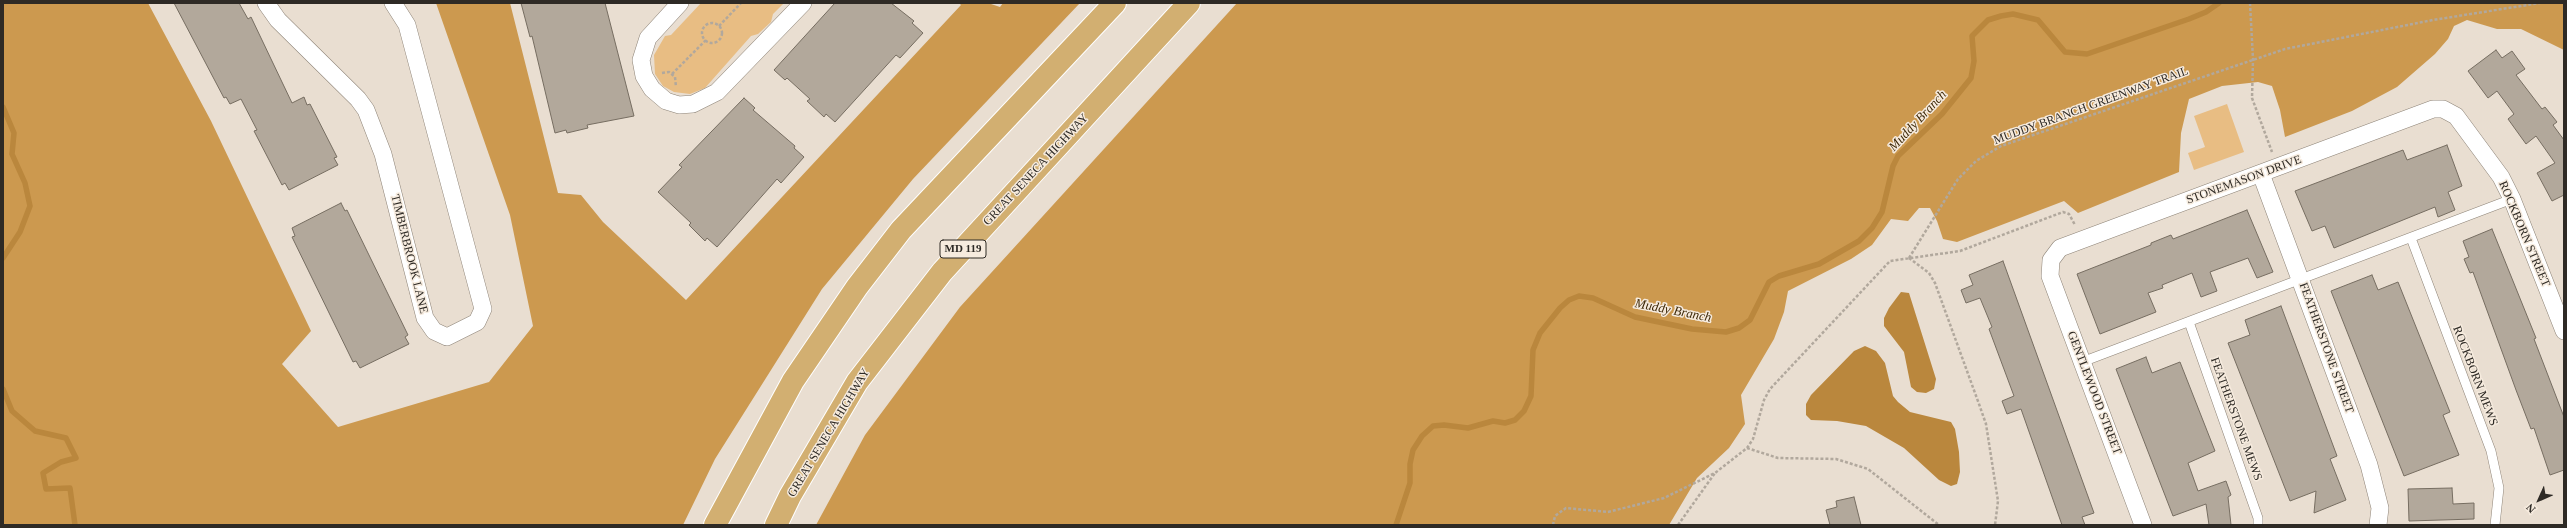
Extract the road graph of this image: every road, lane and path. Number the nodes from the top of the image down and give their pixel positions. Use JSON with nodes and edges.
{"nodes":[{"id":1,"x":266,"y":3,"type":"edge"},
{"id":2,"x":393,"y":3,"type":"edge"},
{"id":3,"x":741,"y":3,"type":"edge"},
{"id":4,"x":803,"y":3,"type":"edge"},
{"id":5,"x":1114,"y":3,"type":"edge"},
{"id":6,"x":1189,"y":3,"type":"edge"},
{"id":7,"x":2250,"y":3,"type":"edge"},
{"id":8,"x":2540,"y":3,"type":"edge"},
{"id":9,"x":674,"y":5,"type":"edge"},
{"id":10,"x":719,"y":26,"type":"junction"},
{"id":11,"x":706,"y":40,"type":"junction"},
{"id":12,"x":2253,"y":59,"type":"junction"},
{"id":13,"x":672,"y":74,"type":"dead end"},
{"id":14,"x":2443,"y":109,"type":"joint"},
{"id":15,"x":2278,"y":167,"type":"junction"},
{"id":16,"x":2261,"y":174,"type":"junction"},
{"id":17,"x":2512,"y":199,"type":"junction"},
{"id":18,"x":2411,"y":238,"type":"junction"},
{"id":19,"x":2081,"y":240,"type":"junction"},
{"id":20,"x":1909,"y":258,"type":"junction"},
{"id":21,"x":2051,"y":260,"type":"joint"},
{"id":22,"x":2301,"y":278,"type":"junction"},
{"id":23,"x":2188,"y":322,"type":"junction"},
{"id":24,"x":2562,"y":322,"type":"edge"},
{"id":25,"x":2082,"y":362,"type":"junction"},
{"id":26,"x":1747,"y":448,"type":"junction"},
{"id":27,"x":1715,"y":473,"type":"junction"},
{"id":28,"x":715,"y":525,"type":"edge"},
{"id":29,"x":776,"y":525,"type":"edge"},
{"id":30,"x":1553,"y":525,"type":"edge"},
{"id":31,"x":1678,"y":525,"type":"edge"},
{"id":32,"x":1939,"y":525,"type":"edge"},
{"id":33,"x":1994,"y":525,"type":"edge"},
{"id":34,"x":2143,"y":525,"type":"edge"},
{"id":35,"x":2258,"y":525,"type":"edge"},
{"id":36,"x":2378,"y":525,"type":"edge"},
{"id":37,"x":2495,"y":525,"type":"edge"}],
"edges":[{"from":1,"to":2,"type":"street","name":"TIMBERBROOK LANE"},
{"from":3,"to":10,"type":"path"},
{"from":4,"to":9,"type":"street"},
{"from":5,"to":28,"type":"main road"},
{"from":6,"to":29,"type":"main road","name":"GREAT SENECA HIGHWAY","number":"MD 119"},
{"from":7,"to":12,"type":"path"},
{"from":8,"to":12,"type":"path","name":"MUDDY BRANCH GREENWAY TRAIL"},
{"from":10,"to":11,"type":"path"},
{"from":10,"to":11,"type":"path"},
{"from":11,"to":13,"type":"path"},
{"from":12,"to":15,"type":"path"},
{"from":12,"to":20,"type":"path","name":"MUDDY BRANCH GREENWAY TRAIL"},
{"from":14,"to":15,"type":"street","name":"STONEMASON DRIVE"},
{"from":14,"to":17,"type":"street","name":"ROCKBORN STREET"},
{"from":15,"to":16,"type":"street","name":"STONEMASON DRIVE"},
{"from":16,"to":19,"type":"street","name":"STONEMASON DRIVE"},
{"from":16,"to":22,"type":"street","name":"FEATHERSTONE STREET"},
{"from":17,"to":18,"type":"lane"},
{"from":17,"to":24,"type":"street","name":"ROCKBORN STREET"},
{"from":18,"to":22,"type":"lane"},
{"from":18,"to":37,"type":"lane","name":"ROCKBORN MEWS"},
{"from":19,"to":20,"type":"path"},
{"from":19,"to":21,"type":"street","name":"STONEMASON DRIVE"},
{"from":20,"to":26,"type":"path"},
{"from":20,"to":33,"type":"path"},
{"from":21,"to":25,"type":"street","name":"GENTLEWOOD STREET"},
{"from":22,"to":23,"type":"lane"},
{"from":22,"to":36,"type":"street","name":"FEATHERSTONE STREET"},
{"from":23,"to":25,"type":"lane"},
{"from":23,"to":35,"type":"lane","name":"FEATHERSTONE MEWS"},
{"from":25,"to":34,"type":"street","name":"GENTLEWOOD STREET"},
{"from":26,"to":27,"type":"path"},
{"from":26,"to":32,"type":"path"},
{"from":27,"to":30,"type":"path"},
{"from":27,"to":31,"type":"path"}]}
